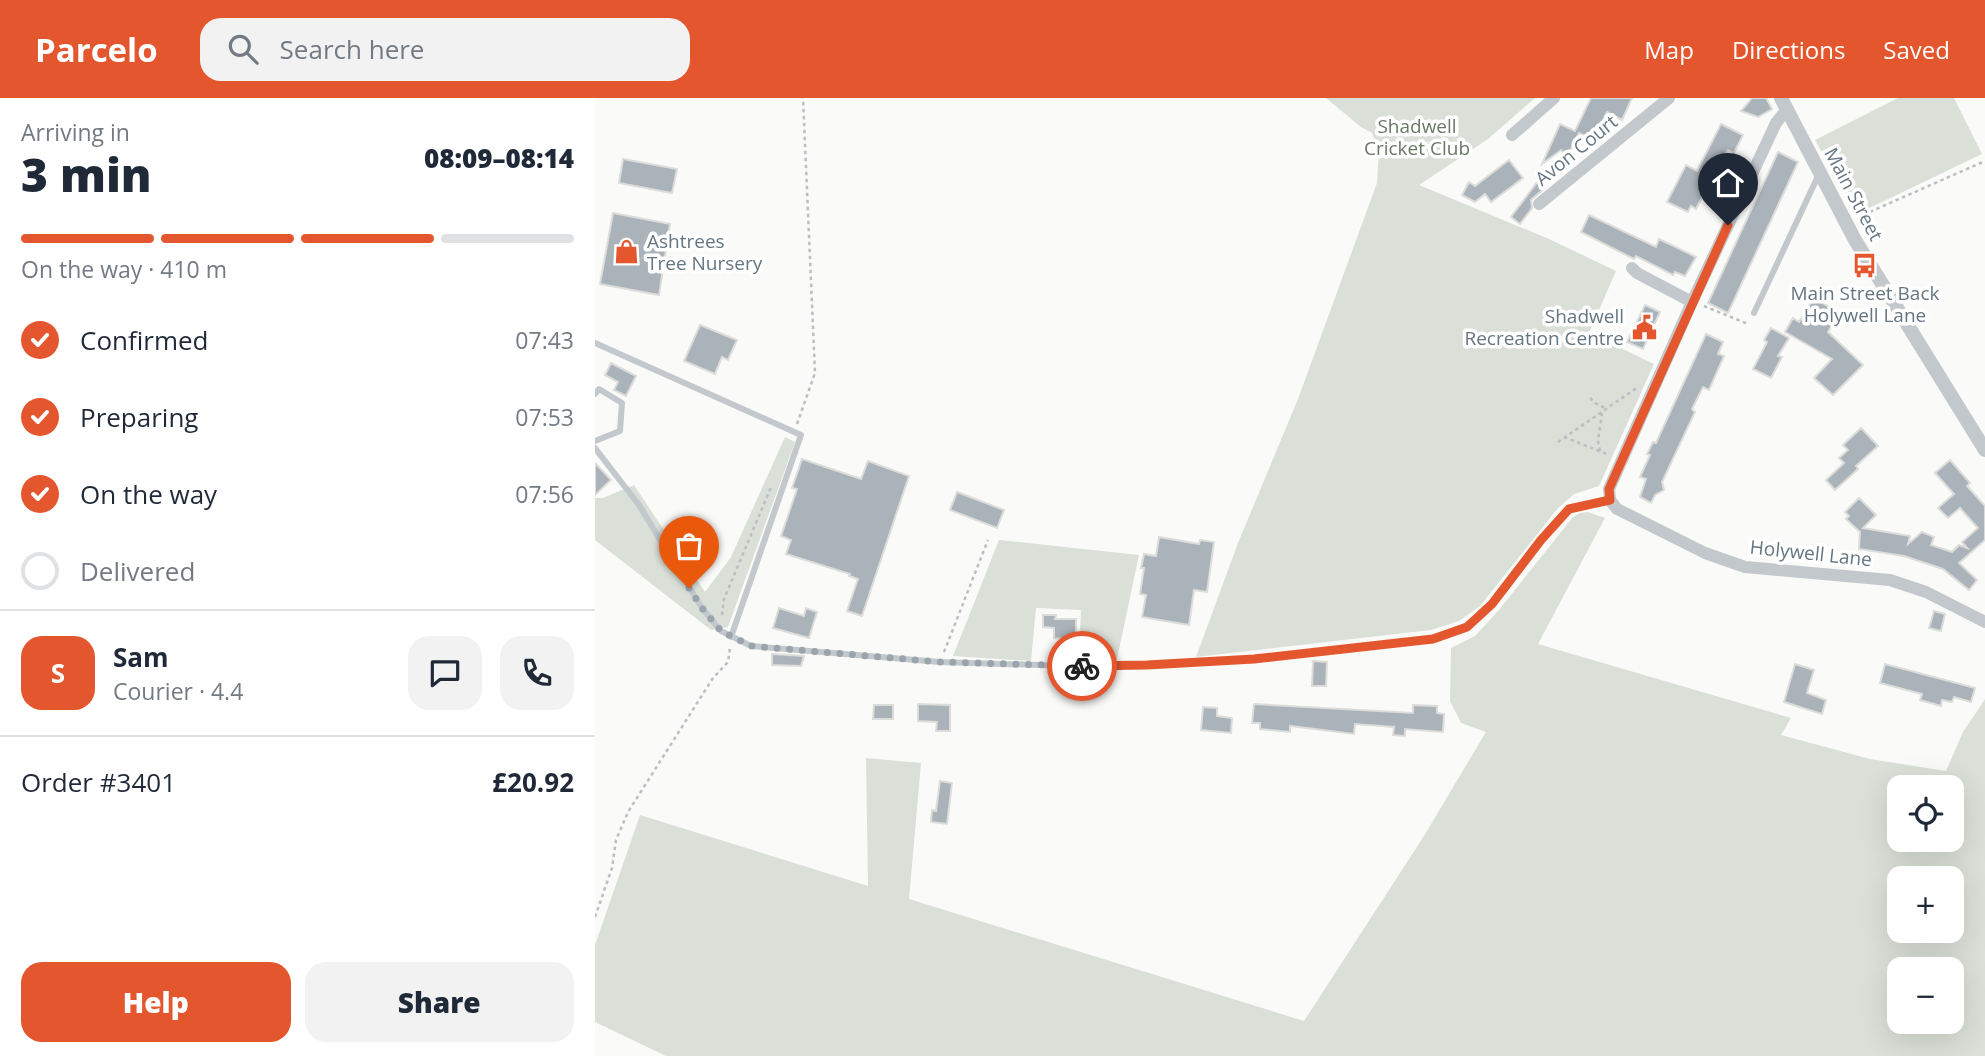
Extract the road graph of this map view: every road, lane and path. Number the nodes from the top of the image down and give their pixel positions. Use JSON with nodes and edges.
{"nodes":[{"id":1,"x":803,"y":98,"type":"edge"},
{"id":2,"x":1554,"y":98,"type":"edge"},
{"id":3,"x":1669,"y":98,"type":"edge"},
{"id":4,"x":1784,"y":103,"type":"edge"},
{"id":5,"x":1512,"y":135,"type":"dead end"},
{"id":6,"x":1985,"y":161,"type":"edge"},
{"id":7,"x":1820,"y":173,"type":"junction"},
{"id":8,"x":1539,"y":204,"type":"dead end"},
{"id":9,"x":1851,"y":233,"type":"junction"},
{"id":10,"x":1632,"y":268,"type":"dead end"},
{"id":11,"x":1692,"y":302,"type":"junction"},
{"id":12,"x":1753,"y":313,"type":"joint"},
{"id":13,"x":595,"y":343,"type":"edge"},
{"id":14,"x":1638,"y":387,"type":"dead end"},
{"id":15,"x":595,"y":394,"type":"edge"},
{"id":16,"x":1590,"y":398,"type":"dead end"},
{"id":17,"x":1607,"y":409,"type":"junction"},
{"id":18,"x":1602,"y":413,"type":"junction"},
{"id":19,"x":794,"y":432,"type":"junction"},
{"id":20,"x":1564,"y":437,"type":"junction"},
{"id":21,"x":595,"y":440,"type":"edge"},
{"id":22,"x":1558,"y":442,"type":"dead end"},
{"id":23,"x":595,"y":448,"type":"edge"},
{"id":24,"x":1985,"y":450,"type":"edge"},
{"id":25,"x":1600,"y":451,"type":"junction"},
{"id":26,"x":1622,"y":460,"type":"junction"},
{"id":27,"x":772,"y":483,"type":"dead end"},
{"id":28,"x":1610,"y":500,"type":"junction"},
{"id":29,"x":988,"y":540,"type":"dead end"},
{"id":30,"x":1985,"y":622,"type":"edge"},
{"id":31,"x":721,"y":631,"type":"junction"},
{"id":32,"x":731,"y":637,"type":"junction"},
{"id":33,"x":940,"y":662,"type":"junction"},
{"id":34,"x":595,"y":917,"type":"edge"}],
"edges":[{"from":1,"to":19,"type":"path"},
{"from":2,"to":5,"type":"street"},
{"from":3,"to":8,"type":"street","name":"Avon Court"},
{"from":4,"to":7,"type":"street","name":"Main Street"},
{"from":4,"to":11,"type":"street"},
{"from":6,"to":9,"type":"path"},
{"from":7,"to":9,"type":"street","name":"Main Street"},
{"from":7,"to":12,"type":"lane"},
{"from":9,"to":24,"type":"street","name":"Main Street"},
{"from":10,"to":11,"type":"street"},
{"from":11,"to":12,"type":"path"},
{"from":11,"to":26,"type":"street"},
{"from":13,"to":19,"type":"lane"},
{"from":14,"to":17,"type":"path"},
{"from":15,"to":21,"type":"lane"},
{"from":16,"to":17,"type":"path"},
{"from":17,"to":18,"type":"path"},
{"from":18,"to":20,"type":"path"},
{"from":18,"to":25,"type":"path"},
{"from":19,"to":32,"type":"lane"},
{"from":20,"to":22,"type":"path"},
{"from":20,"to":25,"type":"path"},
{"from":23,"to":31,"type":"lane"},
{"from":25,"to":26,"type":"path"},
{"from":26,"to":28,"type":"street"},
{"from":27,"to":31,"type":"path"},
{"from":28,"to":30,"type":"street","name":"Holywell Lane"},
{"from":28,"to":33,"type":"lane"},
{"from":29,"to":33,"type":"path"},
{"from":31,"to":32,"type":"lane"},
{"from":32,"to":33,"type":"lane"},
{"from":32,"to":34,"type":"path"}]}
